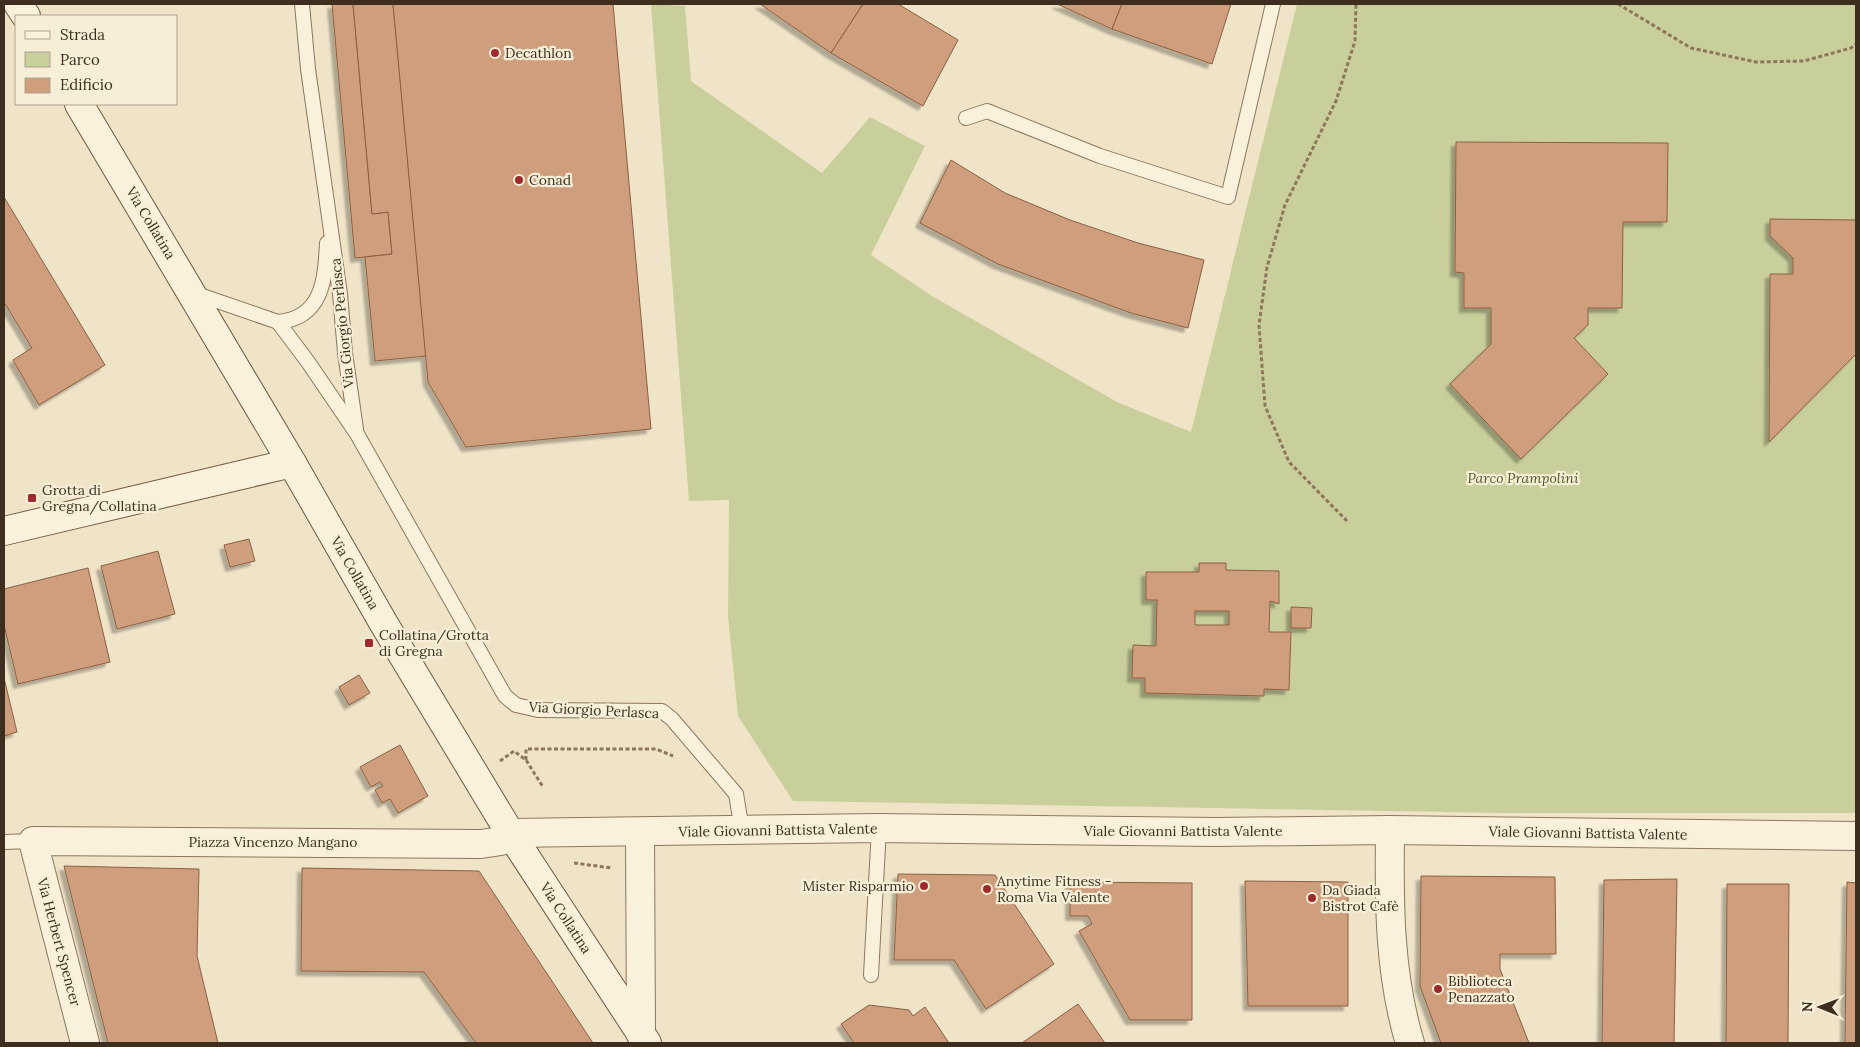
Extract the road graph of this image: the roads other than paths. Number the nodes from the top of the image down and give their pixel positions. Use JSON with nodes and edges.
{"nodes":[{"id":1,"x":18,"y":4,"type":"edge"},
{"id":2,"x":302,"y":4,"type":"edge"},
{"id":3,"x":1273,"y":4,"type":"edge"},
{"id":4,"x":25,"y":15,"type":"edge"},
{"id":5,"x":80,"y":105,"type":"edge"},
{"id":6,"x":966,"y":118,"type":"dead end"},
{"id":7,"x":328,"y":212,"type":"junction"},
{"id":8,"x":193,"y":293,"type":"junction"},
{"id":9,"x":278,"y":322,"type":"junction"},
{"id":10,"x":357,"y":434,"type":"junction"},
{"id":11,"x":292,"y":463,"type":"junction"},
{"id":12,"x":4,"y":531,"type":"edge"},
{"id":13,"x":878,"y":828,"type":"junction"},
{"id":14,"x":742,"y":830,"type":"junction"},
{"id":15,"x":1390,"y":830,"type":"junction"},
{"id":16,"x":510,"y":833,"type":"junction"},
{"id":17,"x":640,"y":833,"type":"junction"},
{"id":18,"x":1856,"y":836,"type":"edge"},
{"id":19,"x":33,"y":841,"type":"junction"},
{"id":20,"x":4,"y":842,"type":"edge"},
{"id":21,"x":870,"y":975,"type":"dead end"},
{"id":22,"x":644,"y":1039,"type":"edge"},
{"id":23,"x":85,"y":1043,"type":"edge"},
{"id":24,"x":1410,"y":1043,"type":"edge"}],
"edges":[{"from":1,"to":4,"type":"street"},
{"from":2,"to":7,"type":"lane","name":"Via Giorgio Perlasca"},
{"from":3,"to":6,"type":"lane"},
{"from":5,"to":8,"type":"street","name":"Via Collatina"},
{"from":7,"to":9,"type":"lane","name":"Via Giorgio Perlasca"},
{"from":7,"to":10,"type":"lane","name":"Via Giorgio Perlasca"},
{"from":8,"to":9,"type":"lane"},
{"from":8,"to":11,"type":"street","name":"Via Collatina"},
{"from":9,"to":10,"type":"lane","name":"Via Giorgio Perlasca"},
{"from":10,"to":14,"type":"lane","name":"Via Giorgio Perlasca"},
{"from":11,"to":12,"type":"street"},
{"from":11,"to":16,"type":"street","name":"Via Collatina"},
{"from":13,"to":14,"type":"street","name":"Viale Giovanni Battista Valente"},
{"from":13,"to":15,"type":"street","name":"Viale Giovanni Battista Valente"},
{"from":13,"to":21,"type":"lane"},
{"from":14,"to":17,"type":"street","name":"Viale Giovanni Battista Valente"},
{"from":15,"to":18,"type":"street","name":"Viale Giovanni Battista Valente"},
{"from":15,"to":24,"type":"street"},
{"from":16,"to":17,"type":"street","name":"Viale Giovanni Battista Valente"},
{"from":16,"to":19,"type":"street","name":"Piazza Vincenzo Mangano"},
{"from":16,"to":22,"type":"street","name":"Via Collatina"},
{"from":17,"to":22,"type":"street","name":"Via Collatina"},
{"from":19,"to":20,"type":"lane"},
{"from":19,"to":23,"type":"street","name":"Via Herbert Spencer"}]}
